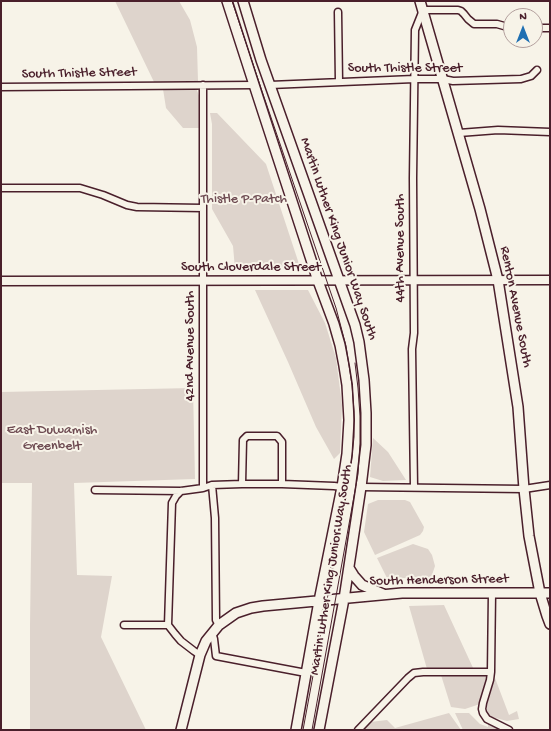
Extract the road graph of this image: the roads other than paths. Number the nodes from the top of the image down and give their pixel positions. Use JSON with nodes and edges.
{"nodes":[{"id":1,"x":227,"y":1,"type":"edge"},
{"id":2,"x":243,"y":1,"type":"edge"},
{"id":3,"x":422,"y":5,"type":"edge"},
{"id":4,"x":338,"y":12,"type":"dead end"},
{"id":5,"x":503,"y":26,"type":"edge"},
{"id":6,"x":537,"y":70,"type":"dead end"},
{"id":7,"x":414,"y":79,"type":"junction"},
{"id":8,"x":443,"y":79,"type":"junction"},
{"id":9,"x":338,"y":82,"type":"junction"},
{"id":10,"x":203,"y":85,"type":"junction"},
{"id":11,"x":254,"y":85,"type":"junction"},
{"id":12,"x":270,"y":85,"type":"junction"},
{"id":13,"x":1,"y":86,"type":"edge"},
{"id":14,"x":550,"y":132,"type":"edge"},
{"id":15,"x":459,"y":133,"type":"junction"},
{"id":16,"x":1,"y":188,"type":"edge"},
{"id":17,"x":203,"y":208,"type":"junction"},
{"id":18,"x":318,"y":280,"type":"junction"},
{"id":19,"x":339,"y":280,"type":"junction"},
{"id":20,"x":413,"y":280,"type":"junction"},
{"id":21,"x":498,"y":280,"type":"junction"},
{"id":22,"x":550,"y":280,"type":"edge"},
{"id":23,"x":1,"y":281,"type":"edge"},
{"id":24,"x":204,"y":281,"type":"junction"},
{"id":25,"x":242,"y":484,"type":"junction"},
{"id":26,"x":282,"y":484,"type":"junction"},
{"id":27,"x":212,"y":485,"type":"junction"},
{"id":28,"x":550,"y":485,"type":"edge"},
{"id":29,"x":342,"y":487,"type":"junction"},
{"id":30,"x":361,"y":487,"type":"junction"},
{"id":31,"x":414,"y":487,"type":"junction"},
{"id":32,"x":203,"y":488,"type":"junction"},
{"id":33,"x":524,"y":488,"type":"junction"},
{"id":34,"x":95,"y":490,"type":"dead end"},
{"id":35,"x":181,"y":491,"type":"junction"},
{"id":36,"x":350,"y":568,"type":"junction"},
{"id":37,"x":492,"y":593,"type":"junction"},
{"id":38,"x":384,"y":594,"type":"junction"},
{"id":39,"x":540,"y":594,"type":"junction"},
{"id":40,"x":550,"y":594,"type":"edge"},
{"id":41,"x":344,"y":599,"type":"junction"},
{"id":42,"x":319,"y":601,"type":"junction"},
{"id":43,"x":550,"y":624,"type":"edge"},
{"id":44,"x":124,"y":625,"type":"dead end"},
{"id":45,"x":168,"y":625,"type":"junction"},
{"id":46,"x":215,"y":629,"type":"junction"},
{"id":47,"x":200,"y":655,"type":"junction"},
{"id":48,"x":491,"y":672,"type":"junction"},
{"id":49,"x":306,"y":673,"type":"junction"},
{"id":50,"x":181,"y":730,"type":"edge"},
{"id":51,"x":296,"y":730,"type":"edge"},
{"id":52,"x":319,"y":730,"type":"edge"},
{"id":53,"x":358,"y":730,"type":"edge"},
{"id":54,"x":509,"y":730,"type":"edge"}],
"edges":[{"from":1,"to":11,"type":"main road","name":"Martin Luther King Junior Way South"},
{"from":2,"to":12,"type":"main road","name":"Martin Luther King Junior Way South"},
{"from":3,"to":5,"type":"street"},
{"from":3,"to":7,"type":"street","name":"44th Avenue South"},
{"from":3,"to":8,"type":"main road","name":"Renton Avenue South"},
{"from":4,"to":9,"type":"street"},
{"from":6,"to":8,"type":"street","name":"South Thistle Street"},
{"from":7,"to":8,"type":"street","name":"South Thistle Street"},
{"from":7,"to":9,"type":"street","name":"South Thistle Street"},
{"from":7,"to":20,"type":"street","name":"44th Avenue South"},
{"from":8,"to":15,"type":"main road","name":"Renton Avenue South"},
{"from":9,"to":12,"type":"street","name":"South Thistle Street"},
{"from":10,"to":11,"type":"street","name":"South Thistle Street"},
{"from":10,"to":13,"type":"street","name":"South Thistle Street"},
{"from":10,"to":17,"type":"street","name":"42nd Avenue South"},
{"from":11,"to":18,"type":"main road","name":"Martin Luther King Junior Way South"},
{"from":12,"to":19,"type":"main road","name":"Martin Luther King Junior Way South"},
{"from":14,"to":15,"type":"street"},
{"from":15,"to":21,"type":"main road","name":"Renton Avenue South"},
{"from":16,"to":17,"type":"street"},
{"from":17,"to":24,"type":"street","name":"42nd Avenue South"},
{"from":18,"to":19,"type":"street","name":"South Cloverdale Street"},
{"from":18,"to":24,"type":"street","name":"South Cloverdale Street"},
{"from":18,"to":29,"type":"main road","name":"Martin Luther King Junior Way South"},
{"from":19,"to":20,"type":"street","name":"South Cloverdale Street"},
{"from":19,"to":30,"type":"main road","name":"Martin Luther King Junior Way South"},
{"from":20,"to":21,"type":"street","name":"South Cloverdale Street"},
{"from":20,"to":31,"type":"street","name":"44th Avenue South"},
{"from":21,"to":22,"type":"street","name":"South Cloverdale Street"},
{"from":21,"to":33,"type":"main road","name":"Renton Avenue South"},
{"from":23,"to":24,"type":"street","name":"South Cloverdale Street"},
{"from":24,"to":32,"type":"street","name":"42nd Avenue South"},
{"from":25,"to":26,"type":"street"},
{"from":25,"to":26,"type":"street"},
{"from":25,"to":27,"type":"street"},
{"from":26,"to":29,"type":"street"},
{"from":27,"to":32,"type":"street"},
{"from":27,"to":46,"type":"street"},
{"from":28,"to":33,"type":"street"},
{"from":29,"to":42,"type":"main road","name":"Martin Luther King Junior Way South"},
{"from":30,"to":31,"type":"street"},
{"from":30,"to":36,"type":"main road","name":"Martin Luther King Junior Way South"},
{"from":31,"to":33,"type":"street"},
{"from":32,"to":35,"type":"street"},
{"from":33,"to":39,"type":"main road","name":"Renton Avenue South"},
{"from":34,"to":35,"type":"street"},
{"from":35,"to":45,"type":"street"},
{"from":36,"to":38,"type":"main road"},
{"from":36,"to":41,"type":"main road","name":"Martin Luther King Junior Way South"},
{"from":37,"to":38,"type":"main road","name":"South Henderson Street"},
{"from":37,"to":39,"type":"main road","name":"South Henderson Street"},
{"from":37,"to":48,"type":"street"},
{"from":38,"to":41,"type":"main road","name":"South Henderson Street"},
{"from":39,"to":40,"type":"main road","name":"South Henderson Street"},
{"from":39,"to":43,"type":"main road","name":"Renton Avenue South"},
{"from":41,"to":42,"type":"main road","name":"South Henderson Street"},
{"from":41,"to":52,"type":"main road","name":"Martin Luther King Junior Way South"},
{"from":42,"to":46,"type":"main road","name":"South Henderson Street"},
{"from":42,"to":49,"type":"main road","name":"Martin Luther King Junior Way South"},
{"from":44,"to":45,"type":"street"},
{"from":45,"to":47,"type":"street"},
{"from":46,"to":47,"type":"main road"},
{"from":46,"to":49,"type":"street"},
{"from":47,"to":50,"type":"main road"},
{"from":48,"to":53,"type":"street"},
{"from":48,"to":54,"type":"street"},
{"from":49,"to":51,"type":"main road","name":"Martin Luther King Junior Way South"}]}
